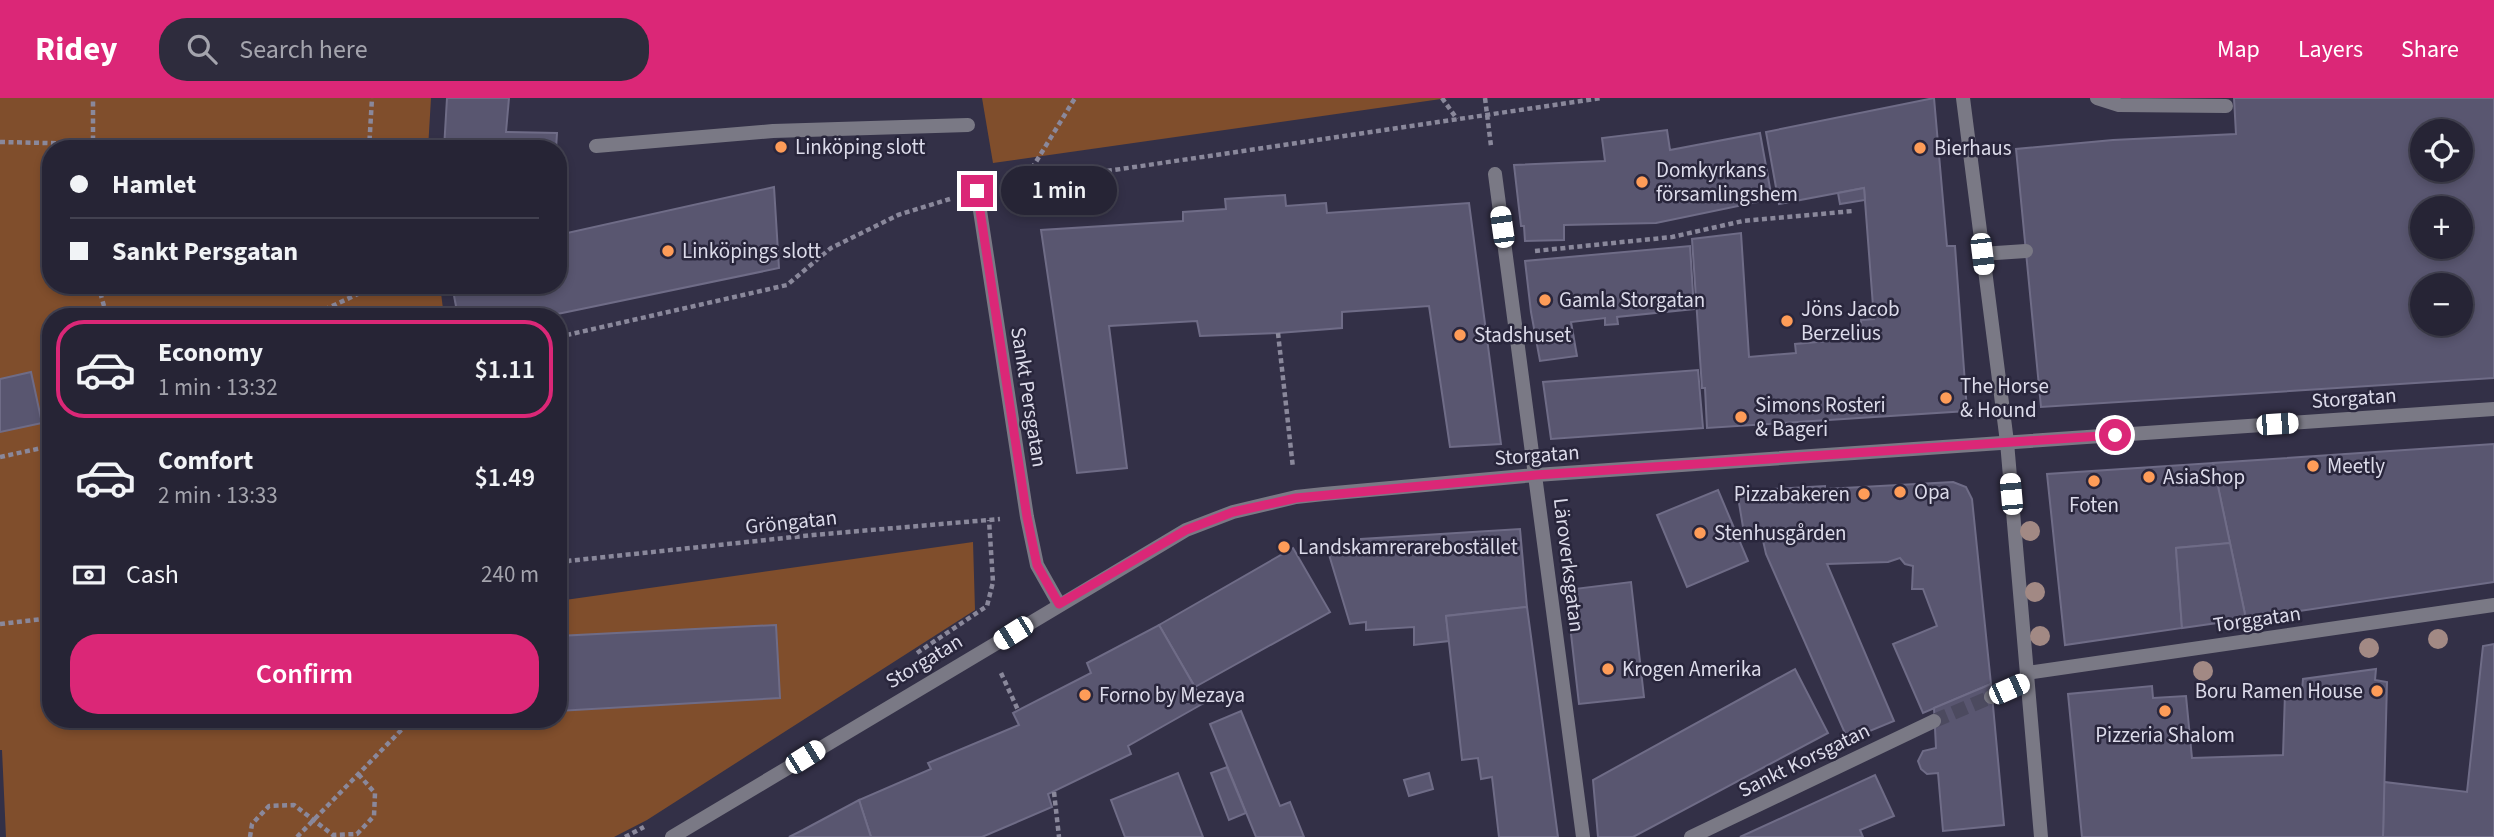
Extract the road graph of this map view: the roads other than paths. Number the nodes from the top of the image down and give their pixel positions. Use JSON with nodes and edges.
{"nodes":[{"id":1,"x":1963,"y":98,"type":"edge"},
{"id":2,"x":2097,"y":98,"type":"edge"},
{"id":3,"x":2226,"y":106,"type":"dead end"},
{"id":4,"x":968,"y":125,"type":"dead end"},
{"id":5,"x":596,"y":146,"type":"dead end"},
{"id":6,"x":1495,"y":174,"type":"dead end"},
{"id":7,"x":977,"y":191,"type":"road end"},
{"id":8,"x":2026,"y":251,"type":"dead end"},
{"id":9,"x":1982,"y":254,"type":"junction"},
{"id":10,"x":2494,"y":409,"type":"edge"},
{"id":11,"x":2007,"y":443,"type":"junction"},
{"id":12,"x":1536,"y":475,"type":"junction"},
{"id":13,"x":1059,"y":604,"type":"junction"},
{"id":14,"x":2494,"y":605,"type":"edge"},
{"id":15,"x":2027,"y":677,"type":"junction"},
{"id":16,"x":1991,"y":697,"type":"tunnel mouth"},
{"id":17,"x":1934,"y":721,"type":"tunnel mouth"},
{"id":18,"x":672,"y":837,"type":"edge"},
{"id":19,"x":1583,"y":837,"type":"edge"},
{"id":20,"x":1691,"y":837,"type":"edge"},
{"id":21,"x":2041,"y":837,"type":"edge"}],
"edges":[{"from":1,"to":9,"type":"street"},
{"from":2,"to":3,"type":"street"},
{"from":4,"to":5,"type":"street"},
{"from":6,"to":12,"type":"street","name":"Läroverksgatan"},
{"from":7,"to":13,"type":"street","name":"Sankt Persgatan"},
{"from":8,"to":9,"type":"street"},
{"from":9,"to":11,"type":"street"},
{"from":10,"to":11,"type":"street","name":"Storgatan"},
{"from":11,"to":12,"type":"street","name":"Storgatan"},
{"from":11,"to":15,"type":"street"},
{"from":12,"to":13,"type":"street","name":"Storgatan"},
{"from":12,"to":19,"type":"street","name":"Läroverksgatan"},
{"from":13,"to":18,"type":"street","name":"Storgatan"},
{"from":14,"to":15,"type":"street","name":"Torggatan"},
{"from":15,"to":16,"type":"street"},
{"from":15,"to":21,"type":"street"},
{"from":17,"to":20,"type":"street","name":"Sankt Korsgatan"}]}
